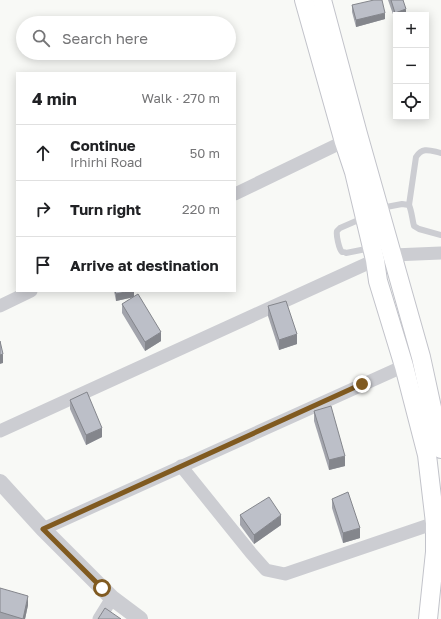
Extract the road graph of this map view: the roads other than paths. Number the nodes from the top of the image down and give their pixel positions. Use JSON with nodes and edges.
{"nodes":[{"id":1,"x":304,"y":0,"type":"edge"},
{"id":2,"x":322,"y":0,"type":"edge"},
{"id":3,"x":351,"y":138,"type":"junction"},
{"id":4,"x":441,"y":153,"type":"edge"},
{"id":5,"x":236,"y":194,"type":"edge"},
{"id":6,"x":409,"y":205,"type":"junction"},
{"id":7,"x":372,"y":213,"type":"junction"},
{"id":8,"x":441,"y":235,"type":"edge"},
{"id":9,"x":441,"y":253,"type":"edge"},
{"id":10,"x":373,"y":254,"type":"junction"},
{"id":11,"x":393,"y":255,"type":"junction"},
{"id":12,"x":29,"y":292,"type":"edge"},
{"id":13,"x":0,"y":306,"type":"edge"},
{"id":14,"x":404,"y":366,"type":"junction"},
{"id":15,"x":0,"y":431,"type":"edge"},
{"id":16,"x":441,"y":449,"type":"edge"},
{"id":17,"x":181,"y":466,"type":"junction"},
{"id":18,"x":0,"y":482,"type":"edge"},
{"id":19,"x":435,"y":523,"type":"junction"},
{"id":20,"x":43,"y":529,"type":"junction"},
{"id":21,"x":112,"y":598,"type":"junction"},
{"id":22,"x":99,"y":619,"type":"edge"},
{"id":23,"x":140,"y":619,"type":"edge"},
{"id":24,"x":428,"y":619,"type":"edge"}],
"edges":[{"from":1,"to":3,"type":"main road"},
{"from":2,"to":3,"type":"main road"},
{"from":3,"to":5,"type":"street"},
{"from":3,"to":7,"type":"main road"},
{"from":4,"to":6,"type":"lane"},
{"from":6,"to":7,"type":"lane"},
{"from":6,"to":8,"type":"lane"},
{"from":7,"to":10,"type":"main road"},
{"from":7,"to":10,"type":"lane"},
{"from":7,"to":11,"type":"main road"},
{"from":9,"to":11,"type":"street"},
{"from":10,"to":14,"type":"main road"},
{"from":10,"to":15,"type":"street"},
{"from":11,"to":16,"type":"main road"},
{"from":12,"to":13,"type":"street"},
{"from":14,"to":17,"type":"street"},
{"from":14,"to":19,"type":"main road"},
{"from":17,"to":19,"type":"street"},
{"from":17,"to":20,"type":"street"},
{"from":18,"to":20,"type":"street"},
{"from":19,"to":24,"type":"main road"},
{"from":20,"to":21,"type":"street"},
{"from":21,"to":22,"type":"street"},
{"from":21,"to":23,"type":"street"}]}
